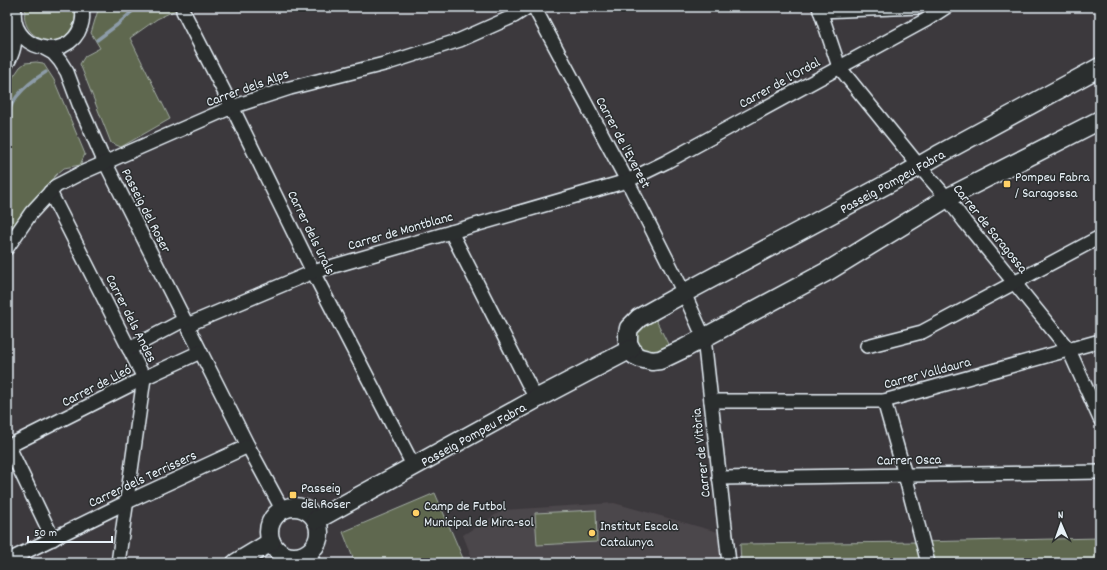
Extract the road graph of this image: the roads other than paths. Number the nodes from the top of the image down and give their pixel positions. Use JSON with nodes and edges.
{"nodes":[{"id":1,"x":16,"y":7,"type":"edge"},
{"id":2,"x":528,"y":7,"type":"edge"},
{"id":3,"x":534,"y":7,"type":"edge"},
{"id":4,"x":919,"y":7,"type":"edge"},
{"id":5,"x":946,"y":7,"type":"edge"},
{"id":6,"x":820,"y":9,"type":"edge"},
{"id":7,"x":83,"y":10,"type":"edge"},
{"id":8,"x":183,"y":11,"type":"dead end"},
{"id":9,"x":15,"y":24,"type":"junction"},
{"id":10,"x":69,"y":42,"type":"junction"},
{"id":11,"x":41,"y":48,"type":"junction"},
{"id":12,"x":8,"y":61,"type":"edge"},
{"id":13,"x":839,"y":67,"type":"junction"},
{"id":14,"x":1100,"y":67,"type":"edge"},
{"id":15,"x":67,"y":72,"type":"junction"},
{"id":16,"x":232,"y":107,"type":"junction"},
{"id":17,"x":1100,"y":120,"type":"edge"},
{"id":18,"x":106,"y":163,"type":"junction"},
{"id":19,"x":920,"y":167,"type":"junction"},
{"id":20,"x":627,"y":182,"type":"junction"},
{"id":21,"x":50,"y":192,"type":"junction"},
{"id":22,"x":947,"y":198,"type":"junction"},
{"id":23,"x":451,"y":232,"type":"junction"},
{"id":24,"x":1100,"y":237,"type":"edge"},
{"id":25,"x":7,"y":248,"type":"edge"},
{"id":26,"x":313,"y":272,"type":"junction"},
{"id":27,"x":1014,"y":283,"type":"junction"},
{"id":28,"x":684,"y":293,"type":"junction"},
{"id":29,"x":186,"y":323,"type":"junction"},
{"id":30,"x":704,"y":338,"type":"junction"},
{"id":31,"x":1100,"y":341,"type":"edge"},
{"id":32,"x":867,"y":346,"type":"dead end"},
{"id":33,"x":129,"y":349,"type":"junction"},
{"id":34,"x":631,"y":350,"type":"junction"},
{"id":35,"x":1069,"y":350,"type":"junction"},
{"id":36,"x":200,"y":352,"type":"junction"},
{"id":37,"x":144,"y":378,"type":"junction"},
{"id":38,"x":536,"y":399,"type":"junction"},
{"id":39,"x":711,"y":401,"type":"junction"},
{"id":40,"x":884,"y":402,"type":"junction"},
{"id":41,"x":1100,"y":419,"type":"edge"},
{"id":42,"x":248,"y":446,"type":"junction"},
{"id":43,"x":8,"y":447,"type":"edge"},
{"id":44,"x":414,"y":467,"type":"junction"},
{"id":45,"x":1100,"y":472,"type":"edge"},
{"id":46,"x":905,"y":475,"type":"junction"},
{"id":47,"x":719,"y":478,"type":"junction"},
{"id":48,"x":127,"y":502,"type":"junction"},
{"id":49,"x":282,"y":509,"type":"junction"},
{"id":50,"x":316,"y":520,"type":"junction"},
{"id":51,"x":53,"y":539,"type":"junction"},
{"id":52,"x":271,"y":542,"type":"junction"},
{"id":53,"x":311,"y":558,"type":"edge"},
{"id":54,"x":7,"y":561,"type":"edge"},
{"id":55,"x":118,"y":563,"type":"edge"},
{"id":56,"x":236,"y":563,"type":"edge"},
{"id":57,"x":729,"y":563,"type":"edge"},
{"id":58,"x":928,"y":563,"type":"edge"}],
"edges":[{"from":1,"to":9,"type":"street"},
{"from":2,"to":16,"type":"street","name":"Carrer dels Alps"},
{"from":3,"to":20,"type":"street","name":"Carrer de l'Everest"},
{"from":4,"to":6,"type":"street"},
{"from":5,"to":13,"type":"street","name":"Carrer de l'Ordal"},
{"from":6,"to":13,"type":"street"},
{"from":7,"to":10,"type":"street"},
{"from":8,"to":16,"type":"street","name":"Carrer dels Urals"},
{"from":9,"to":11,"type":"street","name":"Passeig del Roser"},
{"from":9,"to":12,"type":"street"},
{"from":10,"to":11,"type":"street"},
{"from":10,"to":15,"type":"street","name":"Passeig del Roser"},
{"from":11,"to":12,"type":"street"},
{"from":11,"to":15,"type":"street","name":"Passeig del Roser"},
{"from":13,"to":19,"type":"street","name":"Carrer de Saragossa"},
{"from":13,"to":20,"type":"street","name":"Carrer de l'Ordal"},
{"from":14,"to":19,"type":"street","name":"Passeig Pompeu Fabra"},
{"from":15,"to":18,"type":"street","name":"Passeig del Roser"},
{"from":16,"to":18,"type":"street","name":"Carrer dels Alps"},
{"from":16,"to":26,"type":"street","name":"Carrer dels Urals"},
{"from":17,"to":22,"type":"street"},
{"from":18,"to":21,"type":"street","name":"Carrer dels Alps"},
{"from":18,"to":29,"type":"street","name":"Passeig del Roser"},
{"from":19,"to":22,"type":"street","name":"Carrer de Saragossa"},
{"from":19,"to":28,"type":"street","name":"Passeig Pompeu Fabra"},
{"from":20,"to":23,"type":"street","name":"Carrer de Montblanc"},
{"from":20,"to":28,"type":"street","name":"Carrer de l'Everest"},
{"from":21,"to":25,"type":"street","name":"Carrer dels Alps"},
{"from":21,"to":33,"type":"street","name":"Carrer dels Andes"},
{"from":22,"to":27,"type":"street","name":"Carrer de Saragossa"},
{"from":22,"to":30,"type":"street"},
{"from":23,"to":26,"type":"street","name":"Carrer de Montblanc"},
{"from":23,"to":38,"type":"street"},
{"from":24,"to":27,"type":"street"},
{"from":26,"to":29,"type":"street","name":"Carrer de Montblanc"},
{"from":26,"to":44,"type":"street","name":"Carrer dels Urals"},
{"from":27,"to":32,"type":"street"},
{"from":27,"to":35,"type":"street","name":"Carrer de Saragossa"},
{"from":28,"to":30,"type":"street"},
{"from":28,"to":34,"type":"street","name":"Passeig Pompeu Fabra"},
{"from":29,"to":33,"type":"street","name":"Carrer de Montblanc"},
{"from":29,"to":36,"type":"street","name":"Passeig del Roser"},
{"from":30,"to":34,"type":"street"},
{"from":30,"to":39,"type":"street","name":"Carrer de Vitòria"},
{"from":31,"to":35,"type":"street","name":"Carrer Valldaura"},
{"from":33,"to":37,"type":"street","name":"Carrer dels Andes"},
{"from":34,"to":38,"type":"street","name":"Passeig Pompeu Fabra"},
{"from":35,"to":40,"type":"street","name":"Carrer Valldaura"},
{"from":35,"to":41,"type":"street","name":"Carrer de Saragossa"},
{"from":36,"to":37,"type":"street","name":"Carrer de Lleó"},
{"from":36,"to":42,"type":"street","name":"Passeig del Roser"},
{"from":37,"to":43,"type":"street","name":"Carrer de Lleó"},
{"from":37,"to":48,"type":"street","name":"Carrer dels Andes"},
{"from":38,"to":44,"type":"street","name":"Passeig Pompeu Fabra"},
{"from":39,"to":40,"type":"street","name":"Carrer Valldaura"},
{"from":39,"to":47,"type":"street","name":"Carrer de Vitòria"},
{"from":40,"to":46,"type":"street"},
{"from":42,"to":48,"type":"street","name":"Carrer dels Terrissers"},
{"from":42,"to":49,"type":"street","name":"Passeig del Roser"},
{"from":43,"to":51,"type":"street"},
{"from":44,"to":50,"type":"street","name":"Passeig Pompeu Fabra"},
{"from":45,"to":46,"type":"street","name":"Carrer Osca"},
{"from":46,"to":47,"type":"street","name":"Carrer Osca"},
{"from":46,"to":58,"type":"street"},
{"from":47,"to":57,"type":"street","name":"Carrer de Vitòria"},
{"from":48,"to":51,"type":"street","name":"Carrer dels Terrissers"},
{"from":48,"to":55,"type":"street","name":"Carrer dels Andes"},
{"from":49,"to":50,"type":"street"},
{"from":49,"to":52,"type":"street"},
{"from":50,"to":53,"type":"street"},
{"from":51,"to":54,"type":"street","name":"Carrer dels Terrissers"},
{"from":52,"to":53,"type":"street"},
{"from":52,"to":56,"type":"street"}]}
